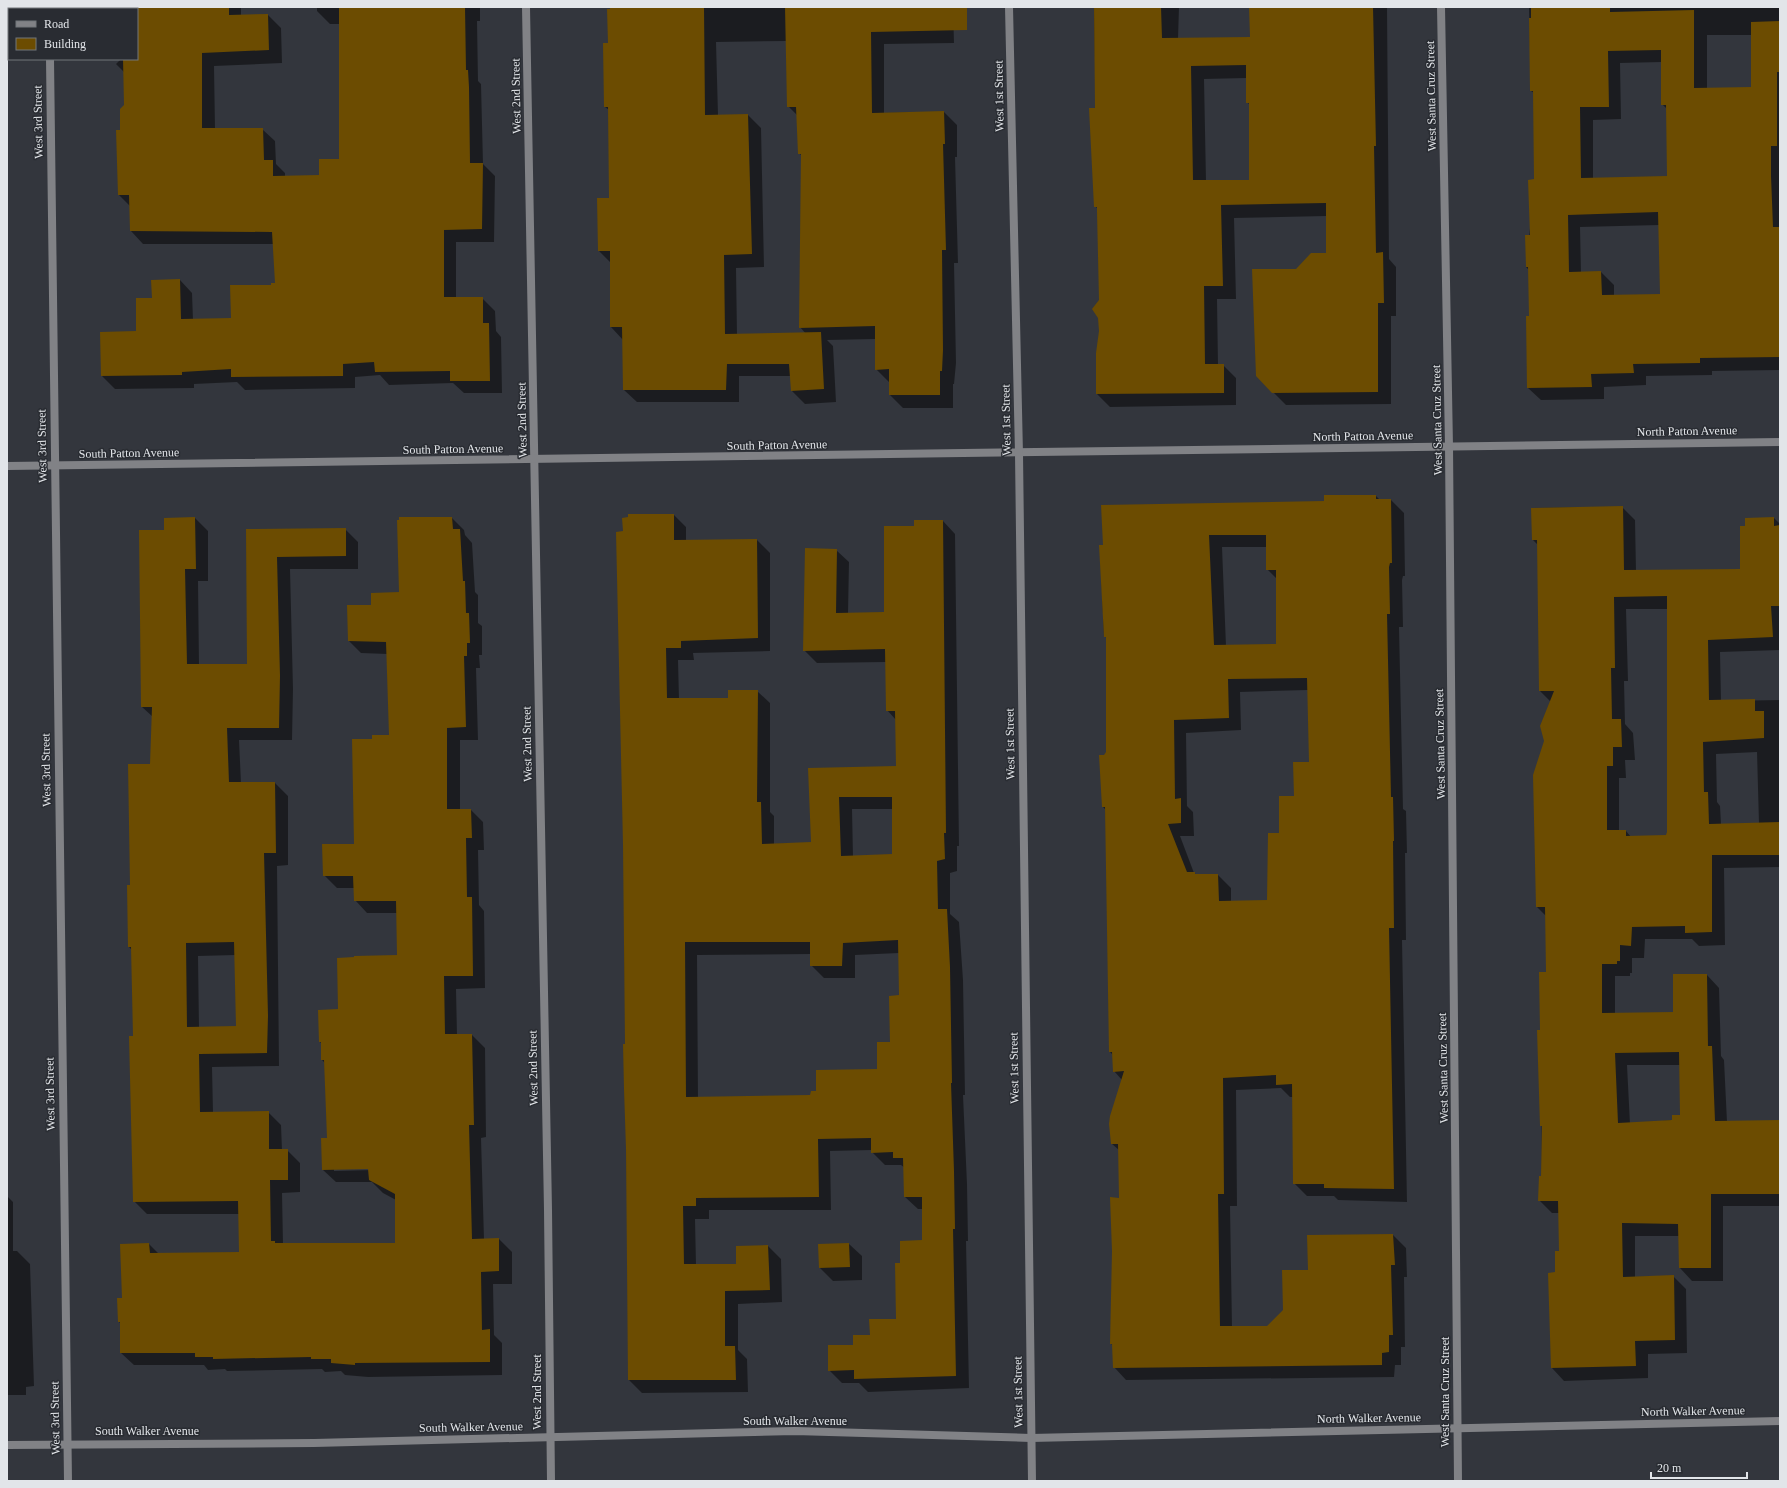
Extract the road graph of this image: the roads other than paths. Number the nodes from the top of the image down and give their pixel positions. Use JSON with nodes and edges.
{"nodes":[{"id":1,"x":526,"y":7,"type":"edge"},
{"id":2,"x":1009,"y":7,"type":"edge"},
{"id":3,"x":1442,"y":7,"type":"edge"},
{"id":4,"x":50,"y":60,"type":"edge"},
{"id":5,"x":1780,"y":442,"type":"edge"},
{"id":6,"x":1449,"y":446,"type":"junction"},
{"id":7,"x":1019,"y":454,"type":"junction"},
{"id":8,"x":534,"y":459,"type":"junction"},
{"id":9,"x":7,"y":466,"type":"edge"},
{"id":10,"x":54,"y":466,"type":"junction"},
{"id":11,"x":1780,"y":1421,"type":"edge"},
{"id":12,"x":1458,"y":1428,"type":"junction"},
{"id":13,"x":550,"y":1437,"type":"junction"},
{"id":14,"x":1031,"y":1438,"type":"junction"},
{"id":15,"x":68,"y":1444,"type":"junction"},
{"id":16,"x":7,"y":1445,"type":"edge"},
{"id":17,"x":68,"y":1481,"type":"edge"},
{"id":18,"x":550,"y":1481,"type":"edge"},
{"id":19,"x":1032,"y":1481,"type":"edge"},
{"id":20,"x":1458,"y":1481,"type":"edge"}],
"edges":[{"from":1,"to":8,"type":"street","name":"West 2nd Street"},
{"from":2,"to":7,"type":"street","name":"West 1st Street"},
{"from":3,"to":6,"type":"street","name":"West Santa Cruz Street"},
{"from":4,"to":10,"type":"street","name":"West 3rd Street"},
{"from":5,"to":6,"type":"street","name":"North Patton Avenue"},
{"from":6,"to":7,"type":"street","name":"North Patton Avenue"},
{"from":6,"to":12,"type":"street","name":"West Santa Cruz Street"},
{"from":7,"to":8,"type":"street","name":"South Patton Avenue"},
{"from":7,"to":14,"type":"street","name":"West 1st Street"},
{"from":8,"to":10,"type":"street","name":"South Patton Avenue"},
{"from":8,"to":13,"type":"street","name":"West 2nd Street"},
{"from":9,"to":10,"type":"street","name":"South Patton Avenue"},
{"from":10,"to":15,"type":"street","name":"West 3rd Street"},
{"from":11,"to":12,"type":"street","name":"North Walker Avenue"},
{"from":12,"to":14,"type":"street","name":"North Walker Avenue"},
{"from":12,"to":20,"type":"street","name":"West Santa Cruz Street"},
{"from":13,"to":14,"type":"street","name":"South Walker Avenue"},
{"from":13,"to":15,"type":"street","name":"South Walker Avenue"},
{"from":13,"to":18,"type":"street","name":"West 2nd Street"},
{"from":14,"to":19,"type":"street","name":"West 1st Street"},
{"from":15,"to":16,"type":"street","name":"South Walker Avenue"},
{"from":15,"to":17,"type":"street","name":"West 3rd Street"}]}
